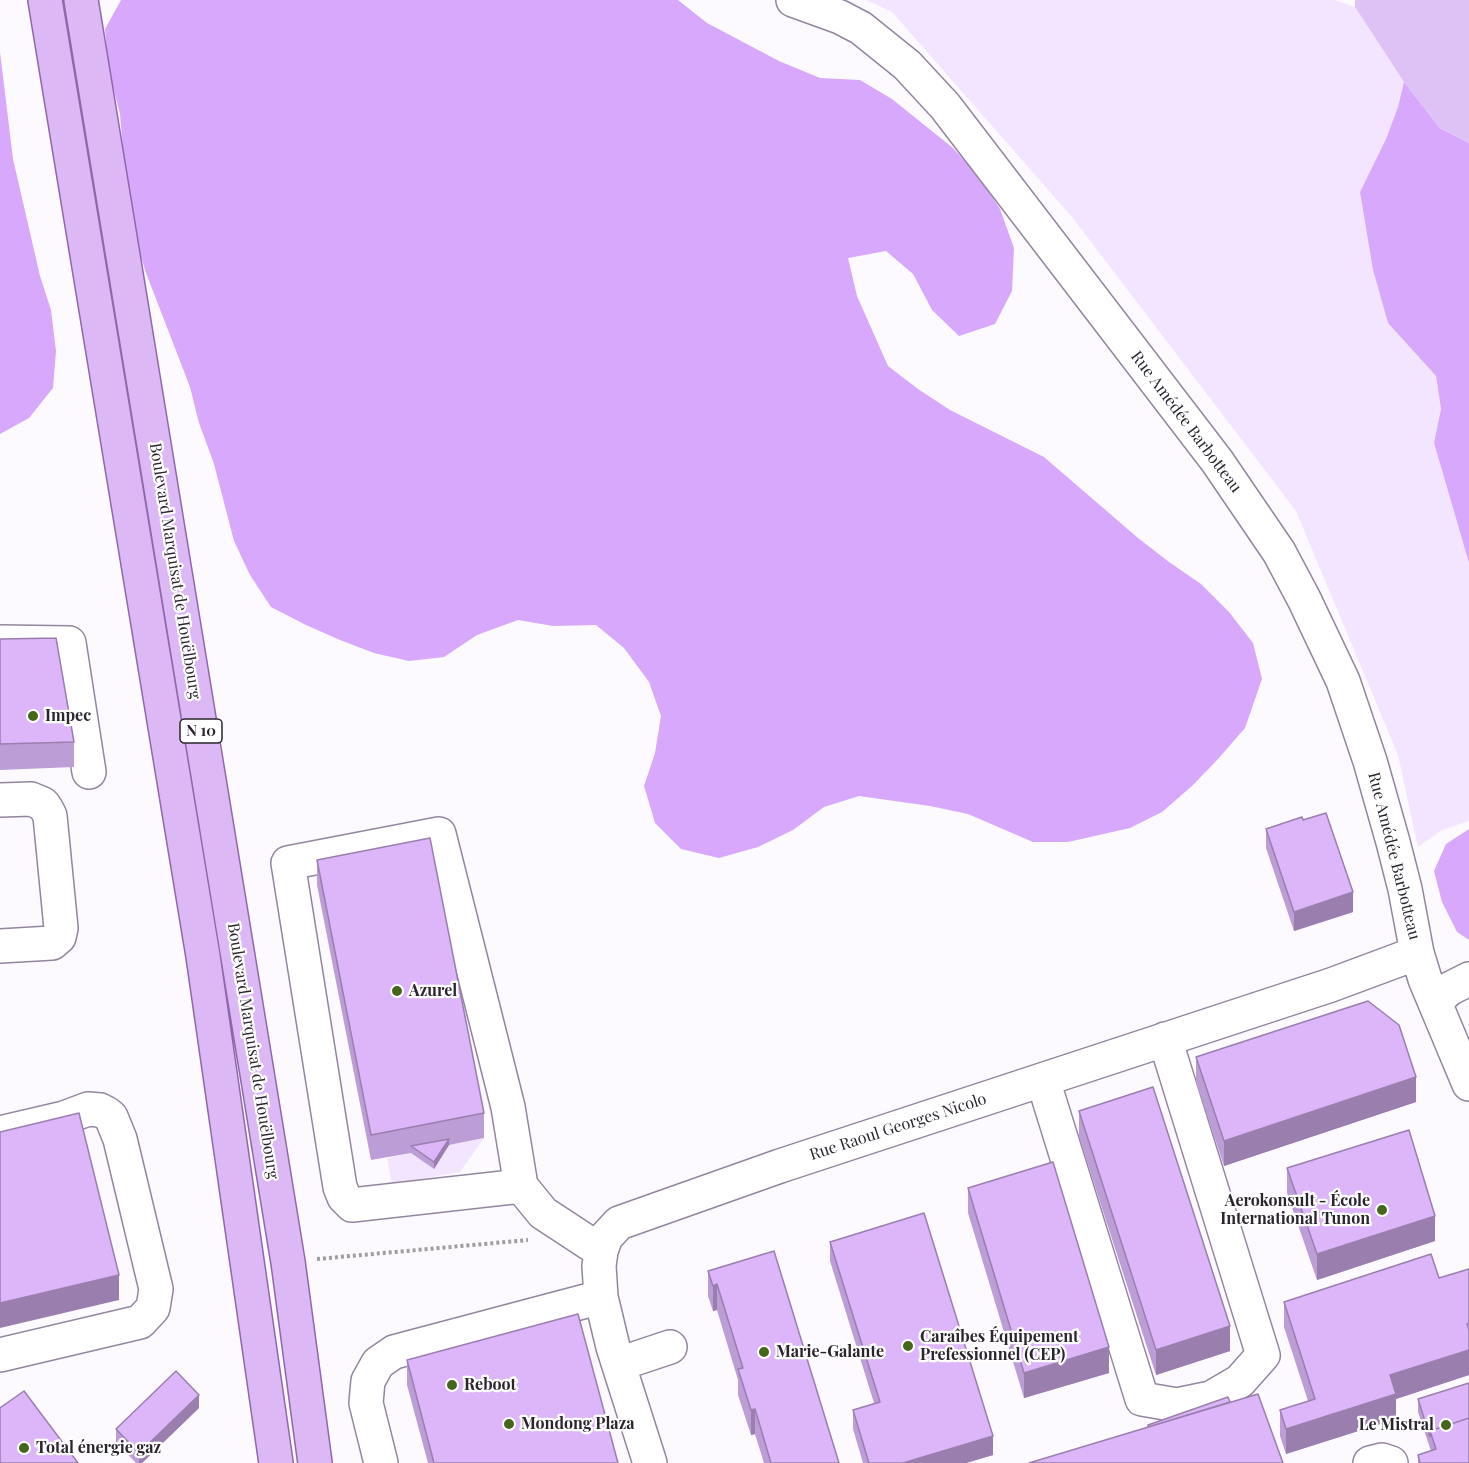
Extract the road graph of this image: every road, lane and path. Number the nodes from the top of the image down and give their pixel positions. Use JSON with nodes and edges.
{"nodes":[{"id":1,"x":45,"y":0,"type":"edge"},
{"id":2,"x":81,"y":0,"type":"edge"},
{"id":3,"x":793,"y":0,"type":"edge"},
{"id":4,"x":0,"y":642,"type":"edge"},
{"id":5,"x":89,"y":772,"type":"dead end"},
{"id":6,"x":0,"y":800,"type":"edge"},
{"id":7,"x":0,"y":946,"type":"edge"},
{"id":8,"x":1417,"y":953,"type":"junction"},
{"id":9,"x":1469,"y":979,"type":"edge"},
{"id":10,"x":1435,"y":1002,"type":"junction"},
{"id":11,"x":1165,"y":1039,"type":"junction"},
{"id":12,"x":1043,"y":1080,"type":"junction"},
{"id":13,"x":1469,"y":1084,"type":"edge"},
{"id":14,"x":0,"y":1133,"type":"edge"},
{"id":15,"x":520,"y":1186,"type":"junction"},
{"id":16,"x":590,"y":1244,"type":"junction"},
{"id":17,"x":288,"y":1262,"type":"junction"},
{"id":18,"x":600,"y":1297,"type":"junction"},
{"id":19,"x":670,"y":1347,"type":"dead end"},
{"id":20,"x":0,"y":1355,"type":"edge"},
{"id":21,"x":619,"y":1364,"type":"junction"},
{"id":22,"x":276,"y":1463,"type":"edge"},
{"id":23,"x":315,"y":1463,"type":"edge"},
{"id":24,"x":381,"y":1463,"type":"edge"},
{"id":25,"x":650,"y":1463,"type":"edge"},
{"id":26,"x":1370,"y":1463,"type":"edge"},
{"id":27,"x":1391,"y":1463,"type":"edge"}],
"edges":[{"from":1,"to":22,"type":"main road","number":"N 10"},
{"from":2,"to":17,"type":"main road","name":"Boulevard Marquisat de Houëlbourg","number":"N 10"},
{"from":3,"to":8,"type":"street","name":"Rue Amédée Barbotteau"},
{"from":4,"to":5,"type":"street"},
{"from":6,"to":7,"type":"street"},
{"from":8,"to":10,"type":"street","name":"Rue Amédée Barbotteau"},
{"from":8,"to":11,"type":"street","name":"Rue Raoul Georges Nicolo"},
{"from":9,"to":10,"type":"street"},
{"from":10,"to":13,"type":"street","name":"Rue Amédée Barbotteau"},
{"from":11,"to":12,"type":"street","name":"Rue Raoul Georges Nicolo"},
{"from":11,"to":12,"type":"street"},
{"from":12,"to":16,"type":"street","name":"Rue Raoul Georges Nicolo"},
{"from":14,"to":20,"type":"street"},
{"from":15,"to":15,"type":"street"},
{"from":15,"to":16,"type":"street"},
{"from":16,"to":17,"type":"path"},
{"from":16,"to":18,"type":"street","name":"Rue Raoul Georges Nicolo"},
{"from":17,"to":23,"type":"main road","name":"Boulevard Marquisat de Houëlbourg","number":"N 10"},
{"from":18,"to":21,"type":"street","name":"Rue Raoul Georges Nicolo"},
{"from":18,"to":24,"type":"street"},
{"from":19,"to":21,"type":"street"},
{"from":21,"to":25,"type":"street","name":"Rue Raoul Georges Nicolo"},
{"from":26,"to":27,"type":"street"}]}
